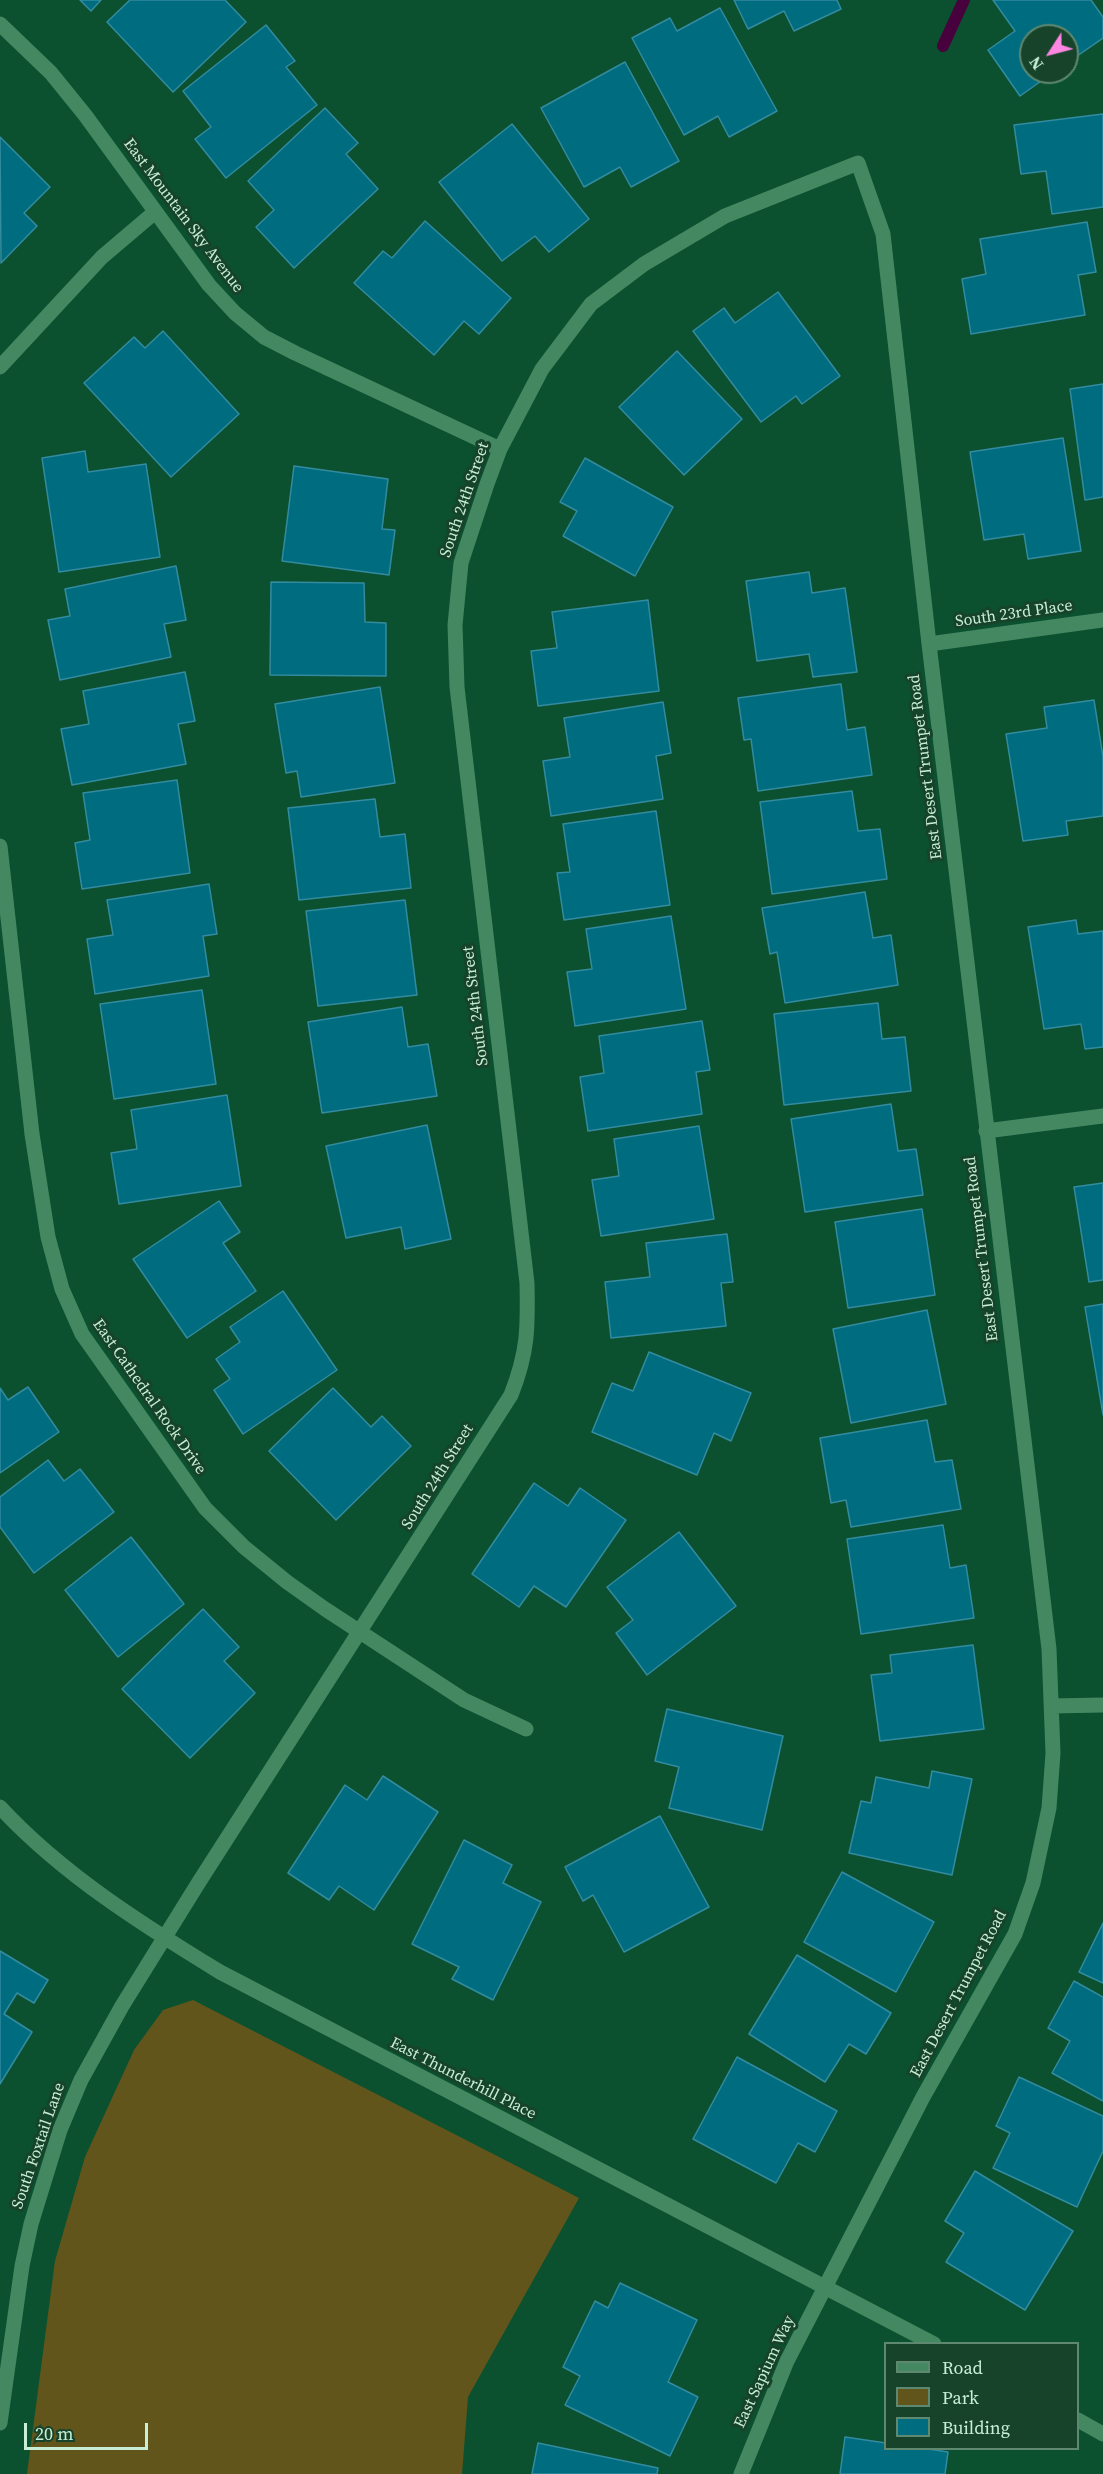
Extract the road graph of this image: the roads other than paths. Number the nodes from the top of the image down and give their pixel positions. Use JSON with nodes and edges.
{"nodes":[{"id":1,"x":0,"y":24,"type":"edge"},
{"id":2,"x":858,"y":163,"type":"joint"},
{"id":3,"x":155,"y":212,"type":"junction"},
{"id":4,"x":0,"y":367,"type":"edge"},
{"id":5,"x":500,"y":449,"type":"junction"},
{"id":6,"x":1103,"y":620,"type":"edge"},
{"id":7,"x":929,"y":644,"type":"junction"},
{"id":8,"x":0,"y":846,"type":"edge"},
{"id":9,"x":1103,"y":1116,"type":"edge"},
{"id":10,"x":986,"y":1131,"type":"junction"},
{"id":11,"x":361,"y":1632,"type":"junction"},
{"id":12,"x":1052,"y":1706,"type":"junction"},
{"id":13,"x":1103,"y":1706,"type":"edge"},
{"id":14,"x":526,"y":1729,"type":"dead end"},
{"id":15,"x":0,"y":1807,"type":"edge"},
{"id":16,"x":165,"y":1938,"type":"junction"},
{"id":17,"x":825,"y":2287,"type":"junction"},
{"id":18,"x":932,"y":2342,"type":"edge"},
{"id":19,"x":1079,"y":2421,"type":"edge"},
{"id":20,"x":0,"y":2423,"type":"edge"},
{"id":21,"x":1103,"y":2434,"type":"edge"},
{"id":22,"x":741,"y":2474,"type":"edge"}],
"edges":[{"from":1,"to":3,"type":"street","name":"East Mountain Sky Avenue"},
{"from":2,"to":5,"type":"street","name":"South 24th Street"},
{"from":2,"to":7,"type":"street","name":"East Desert Trumpet Road"},
{"from":3,"to":4,"type":"street"},
{"from":3,"to":5,"type":"street","name":"East Mountain Sky Avenue"},
{"from":5,"to":11,"type":"street","name":"South 24th Street"},
{"from":6,"to":7,"type":"street","name":"South 23rd Place"},
{"from":7,"to":10,"type":"street","name":"East Desert Trumpet Road"},
{"from":8,"to":11,"type":"street","name":"East Cathedral Rock Drive"},
{"from":9,"to":10,"type":"street"},
{"from":10,"to":12,"type":"street","name":"East Desert Trumpet Road"},
{"from":11,"to":14,"type":"street","name":"East Cathedral Rock Drive"},
{"from":11,"to":16,"type":"street","name":"South 24th Street"},
{"from":12,"to":13,"type":"street"},
{"from":12,"to":17,"type":"street","name":"East Desert Trumpet Road"},
{"from":15,"to":16,"type":"street","name":"East Thunderhill Place"},
{"from":16,"to":17,"type":"street","name":"East Thunderhill Place"},
{"from":16,"to":20,"type":"street","name":"South Foxtail Lane"},
{"from":17,"to":18,"type":"street","name":"East Thunderhill Place"},
{"from":17,"to":22,"type":"street","name":"East Sapium Way"},
{"from":19,"to":21,"type":"street"}]}
